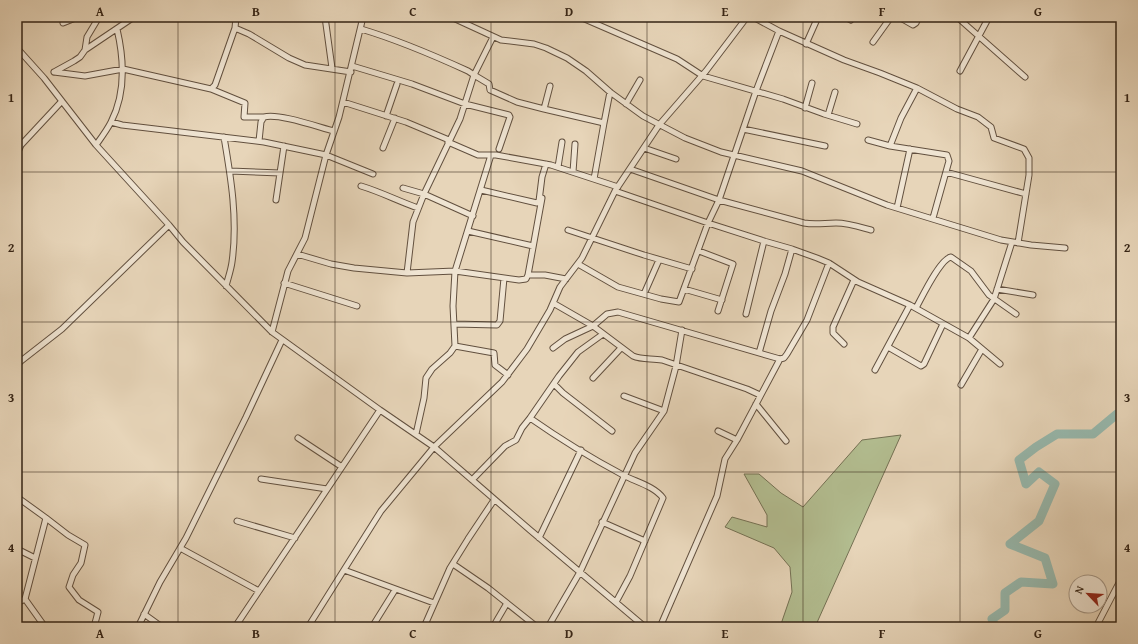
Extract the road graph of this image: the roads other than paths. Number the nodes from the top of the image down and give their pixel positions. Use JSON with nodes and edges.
{"nodes":[{"id":1,"x":78,"y":17,"type":"edge"},
{"id":2,"x":99,"y":17,"type":"edge"},
{"id":3,"x":134,"y":17,"type":"edge"},
{"id":4,"x":236,"y":17,"type":"edge"},
{"id":5,"x":325,"y":17,"type":"edge"},
{"id":6,"x":363,"y":17,"type":"edge"},
{"id":7,"x":451,"y":17,"type":"edge"},
{"id":8,"x":580,"y":17,"type":"edge"},
{"id":9,"x":747,"y":17,"type":"edge"},
{"id":10,"x":752,"y":17,"type":"edge"},
{"id":11,"x":845,"y":17,"type":"edge"},
{"id":12,"x":891,"y":17,"type":"edge"},
{"id":13,"x":899,"y":17,"type":"edge"},
{"id":14,"x":919,"y":17,"type":"edge"},
{"id":15,"x":957,"y":17,"type":"edge"},
{"id":16,"x":989,"y":17,"type":"edge"},
{"id":17,"x":816,"y":18,"type":"edge"},
{"id":18,"x":851,"y":20,"type":"dead end"},
{"id":19,"x":63,"y":23,"type":"dead end"},
{"id":20,"x":235,"y":28,"type":"junction"},
{"id":21,"x":117,"y":29,"type":"junction"},
{"id":22,"x":361,"y":29,"type":"junction"},
{"id":23,"x":779,"y":31,"type":"junction"},
{"id":24,"x":978,"y":36,"type":"junction"},
{"id":25,"x":493,"y":37,"type":"junction"},
{"id":26,"x":873,"y":42,"type":"dead end"},
{"id":27,"x":806,"y":44,"type":"junction"},
{"id":28,"x":17,"y":48,"type":"edge"},
{"id":29,"x":85,"y":50,"type":"junction"},
{"id":30,"x":352,"y":66,"type":"junction"},
{"id":31,"x":332,"y":68,"type":"junction"},
{"id":32,"x":123,"y":69,"type":"junction"},
{"id":33,"x":960,"y":71,"type":"dead end"},
{"id":34,"x":351,"y":72,"type":"junction"},
{"id":35,"x":474,"y":75,"type":"junction"},
{"id":36,"x":703,"y":76,"type":"junction"},
{"id":37,"x":1026,"y":77,"type":"dead end"},
{"id":38,"x":640,"y":80,"type":"dead end"},
{"id":39,"x":812,"y":83,"type":"dead end"},
{"id":40,"x":397,"y":84,"type":"dead end"},
{"id":41,"x":550,"y":86,"type":"dead end"},
{"id":42,"x":917,"y":88,"type":"junction"},
{"id":43,"x":211,"y":89,"type":"junction"},
{"id":44,"x":756,"y":91,"type":"junction"},
{"id":45,"x":610,"y":92,"type":"junction"},
{"id":46,"x":834,"y":92,"type":"dead end"},
{"id":47,"x":62,"y":101,"type":"junction"},
{"id":48,"x":343,"y":102,"type":"junction"},
{"id":49,"x":465,"y":104,"type":"junction"},
{"id":50,"x":626,"y":104,"type":"junction"},
{"id":51,"x":805,"y":108,"type":"junction"},
{"id":52,"x":544,"y":109,"type":"junction"},
{"id":53,"x":828,"y":115,"type":"junction"},
{"id":54,"x":386,"y":116,"type":"junction"},
{"id":55,"x":264,"y":117,"type":"junction"},
{"id":56,"x":395,"y":118,"type":"junction"},
{"id":57,"x":111,"y":122,"type":"junction"},
{"id":58,"x":604,"y":123,"type":"junction"},
{"id":59,"x":857,"y":124,"type":"dead end"},
{"id":60,"x":659,"y":125,"type":"junction"},
{"id":61,"x":743,"y":129,"type":"junction"},
{"id":62,"x":334,"y":131,"type":"junction"},
{"id":63,"x":224,"y":137,"type":"junction"},
{"id":64,"x":868,"y":140,"type":"dead end"},
{"id":65,"x":448,"y":141,"type":"junction"},
{"id":66,"x":259,"y":142,"type":"junction"},
{"id":67,"x":562,"y":142,"type":"dead end"},
{"id":68,"x":575,"y":144,"type":"dead end"},
{"id":69,"x":96,"y":146,"type":"junction"},
{"id":70,"x":284,"y":146,"type":"junction"},
{"id":71,"x":826,"y":146,"type":"dead end"},
{"id":72,"x":890,"y":146,"type":"junction"},
{"id":73,"x":382,"y":148,"type":"dead end"},
{"id":74,"x":644,"y":148,"type":"junction"},
{"id":75,"x":500,"y":149,"type":"dead end"},
{"id":76,"x":910,"y":149,"type":"junction"},
{"id":77,"x":326,"y":155,"type":"junction"},
{"id":78,"x":491,"y":155,"type":"junction"},
{"id":79,"x":734,"y":155,"type":"junction"},
{"id":80,"x":17,"y":158,"type":"edge"},
{"id":81,"x":676,"y":159,"type":"dead end"},
{"id":82,"x":546,"y":164,"type":"junction"},
{"id":83,"x":17,"y":166,"type":"edge"},
{"id":84,"x":558,"y":167,"type":"junction"},
{"id":85,"x":630,"y":169,"type":"junction"},
{"id":86,"x":230,"y":171,"type":"junction"},
{"id":87,"x":573,"y":172,"type":"junction"},
{"id":88,"x":946,"y":172,"type":"junction"},
{"id":89,"x":280,"y":173,"type":"junction"},
{"id":90,"x":373,"y":174,"type":"dead end"},
{"id":91,"x":594,"y":179,"type":"junction"},
{"id":92,"x":361,"y":186,"type":"dead end"},
{"id":93,"x":403,"y":188,"type":"dead end"},
{"id":94,"x":616,"y":189,"type":"junction"},
{"id":95,"x":481,"y":190,"type":"junction"},
{"id":96,"x":424,"y":194,"type":"junction"},
{"id":97,"x":1026,"y":194,"type":"junction"},
{"id":98,"x":542,"y":197,"type":"dead end"},
{"id":99,"x":276,"y":200,"type":"dead end"},
{"id":100,"x":719,"y":200,"type":"junction"},
{"id":101,"x":418,"y":208,"type":"junction"},
{"id":102,"x":897,"y":208,"type":"junction"},
{"id":103,"x":473,"y":216,"type":"junction"},
{"id":104,"x":933,"y":218,"type":"junction"},
{"id":105,"x":708,"y":223,"type":"junction"},
{"id":106,"x":170,"y":225,"type":"junction"},
{"id":107,"x":568,"y":230,"type":"dead end"},
{"id":108,"x":872,"y":230,"type":"dead end"},
{"id":109,"x":468,"y":232,"type":"junction"},
{"id":110,"x":592,"y":238,"type":"junction"},
{"id":111,"x":764,"y":241,"type":"junction"},
{"id":112,"x":1012,"y":242,"type":"junction"},
{"id":113,"x":1018,"y":243,"type":"junction"},
{"id":114,"x":533,"y":246,"type":"junction"},
{"id":115,"x":1065,"y":248,"type":"dead end"},
{"id":116,"x":792,"y":249,"type":"junction"},
{"id":117,"x":698,"y":251,"type":"junction"},
{"id":118,"x":297,"y":254,"type":"junction"},
{"id":119,"x":659,"y":260,"type":"junction"},
{"id":120,"x":578,"y":264,"type":"junction"},
{"id":121,"x":829,"y":264,"type":"junction"},
{"id":122,"x":692,"y":269,"type":"junction"},
{"id":123,"x":455,"y":271,"type":"junction"},
{"id":124,"x":407,"y":273,"type":"junction"},
{"id":125,"x":528,"y":275,"type":"junction"},
{"id":126,"x":504,"y":278,"type":"junction"},
{"id":127,"x":566,"y":279,"type":"junction"},
{"id":128,"x":854,"y":280,"type":"junction"},
{"id":129,"x":284,"y":282,"type":"junction"},
{"id":130,"x":226,"y":286,"type":"junction"},
{"id":131,"x":684,"y":289,"type":"junction"},
{"id":132,"x":997,"y":289,"type":"junction"},
{"id":133,"x":644,"y":294,"type":"junction"},
{"id":134,"x":1033,"y":295,"type":"dead end"},
{"id":135,"x":994,"y":299,"type":"junction"},
{"id":136,"x":722,"y":300,"type":"junction"},
{"id":137,"x":553,"y":303,"type":"junction"},
{"id":138,"x":910,"y":304,"type":"junction"},
{"id":139,"x":357,"y":306,"type":"dead end"},
{"id":140,"x":916,"y":308,"type":"junction"},
{"id":141,"x":718,"y":311,"type":"dead end"},
{"id":142,"x":746,"y":314,"type":"dead end"},
{"id":143,"x":1016,"y":314,"type":"dead end"},
{"id":144,"x":454,"y":324,"type":"junction"},
{"id":145,"x":943,"y":324,"type":"junction"},
{"id":146,"x":593,"y":326,"type":"junction"},
{"id":147,"x":682,"y":330,"type":"junction"},
{"id":148,"x":272,"y":332,"type":"junction"},
{"id":149,"x":603,"y":334,"type":"junction"},
{"id":150,"x":969,"y":338,"type":"junction"},
{"id":151,"x":282,"y":340,"type":"junction"},
{"id":152,"x":844,"y":344,"type":"dead end"},
{"id":153,"x":455,"y":346,"type":"junction"},
{"id":154,"x":888,"y":347,"type":"junction"},
{"id":155,"x":553,"y":348,"type":"dead end"},
{"id":156,"x":622,"y":348,"type":"junction"},
{"id":157,"x":982,"y":349,"type":"junction"},
{"id":158,"x":759,"y":352,"type":"junction"},
{"id":159,"x":19,"y":359,"type":"edge"},
{"id":160,"x":780,"y":359,"type":"junction"},
{"id":161,"x":1000,"y":364,"type":"dead end"},
{"id":162,"x":17,"y":365,"type":"edge"},
{"id":163,"x":676,"y":366,"type":"junction"},
{"id":164,"x":875,"y":370,"type":"dead end"},
{"id":165,"x":508,"y":374,"type":"junction"},
{"id":166,"x":593,"y":378,"type":"dead end"},
{"id":167,"x":554,"y":384,"type":"junction"},
{"id":168,"x":961,"y":385,"type":"dead end"},
{"id":169,"x":760,"y":395,"type":"junction"},
{"id":170,"x":624,"y":396,"type":"dead end"},
{"id":171,"x":756,"y":404,"type":"junction"},
{"id":172,"x":380,"y":410,"type":"junction"},
{"id":173,"x":664,"y":411,"type":"junction"},
{"id":174,"x":530,"y":418,"type":"junction"},
{"id":175,"x":612,"y":430,"type":"dead end"},
{"id":176,"x":718,"y":431,"type":"dead end"},
{"id":177,"x":416,"y":434,"type":"junction"},
{"id":178,"x":298,"y":438,"type":"dead end"},
{"id":179,"x":738,"y":440,"type":"junction"},
{"id":180,"x":786,"y":441,"type":"dead end"},
{"id":181,"x":434,"y":447,"type":"junction"},
{"id":182,"x":581,"y":450,"type":"junction"},
{"id":183,"x":342,"y":467,"type":"junction"},
{"id":184,"x":623,"y":475,"type":"junction"},
{"id":185,"x":261,"y":479,"type":"dead end"},
{"id":186,"x":472,"y":480,"type":"junction"},
{"id":187,"x":327,"y":489,"type":"junction"},
{"id":188,"x":17,"y":497,"type":"edge"},
{"id":189,"x":494,"y":500,"type":"junction"},
{"id":190,"x":46,"y":518,"type":"junction"},
{"id":191,"x":237,"y":521,"type":"dead end"},
{"id":192,"x":602,"y":522,"type":"junction"},
{"id":193,"x":295,"y":538,"type":"junction"},
{"id":194,"x":539,"y":538,"type":"junction"},
{"id":195,"x":645,"y":541,"type":"junction"},
{"id":196,"x":180,"y":548,"type":"junction"},
{"id":197,"x":17,"y":549,"type":"edge"},
{"id":198,"x":35,"y":558,"type":"junction"},
{"id":199,"x":453,"y":564,"type":"junction"},
{"id":200,"x":344,"y":570,"type":"junction"},
{"id":201,"x":580,"y":572,"type":"junction"},
{"id":202,"x":1121,"y":579,"type":"edge"},
{"id":203,"x":395,"y":590,"type":"junction"},
{"id":204,"x":259,"y":591,"type":"junction"},
{"id":205,"x":25,"y":599,"type":"junction"},
{"id":206,"x":616,"y":602,"type":"junction"},
{"id":207,"x":17,"y":603,"type":"edge"},
{"id":208,"x":434,"y":603,"type":"junction"},
{"id":209,"x":507,"y":603,"type":"junction"},
{"id":210,"x":144,"y":614,"type":"junction"},
{"id":211,"x":45,"y":627,"type":"edge"},
{"id":212,"x":94,"y":627,"type":"edge"},
{"id":213,"x":138,"y":627,"type":"edge"},
{"id":214,"x":162,"y":627,"type":"edge"},
{"id":215,"x":235,"y":627,"type":"edge"},
{"id":216,"x":308,"y":627,"type":"edge"},
{"id":217,"x":372,"y":627,"type":"edge"},
{"id":218,"x":424,"y":627,"type":"edge"},
{"id":219,"x":493,"y":627,"type":"edge"},
{"id":220,"x":537,"y":627,"type":"edge"},
{"id":221,"x":548,"y":627,"type":"edge"},
{"id":222,"x":645,"y":627,"type":"edge"},
{"id":223,"x":660,"y":627,"type":"edge"},
{"id":224,"x":1096,"y":627,"type":"edge"}],
"edges":[{"from":1,"to":19,"type":"street"},
{"from":2,"to":29,"type":"street"},
{"from":3,"to":21,"type":"street"},
{"from":4,"to":20,"type":"street"},
{"from":5,"to":31,"type":"street"},
{"from":6,"to":22,"type":"street"},
{"from":7,"to":25,"type":"street"},
{"from":8,"to":36,"type":"street"},
{"from":9,"to":36,"type":"street"},
{"from":10,"to":23,"type":"street"},
{"from":11,"to":18,"type":"street"},
{"from":12,"to":26,"type":"street"},
{"from":13,"to":14,"type":"street"},
{"from":15,"to":24,"type":"street"},
{"from":16,"to":24,"type":"street"},
{"from":17,"to":27,"type":"street"},
{"from":20,"to":31,"type":"street"},
{"from":20,"to":43,"type":"street"},
{"from":21,"to":29,"type":"street"},
{"from":21,"to":32,"type":"street"},
{"from":22,"to":30,"type":"street"},
{"from":22,"to":35,"type":"street"},
{"from":23,"to":27,"type":"street"},
{"from":23,"to":44,"type":"street"},
{"from":24,"to":33,"type":"street"},
{"from":24,"to":37,"type":"street"},
{"from":25,"to":35,"type":"street"},
{"from":25,"to":45,"type":"street"},
{"from":27,"to":42,"type":"street"},
{"from":28,"to":47,"type":"street"},
{"from":29,"to":32,"type":"street"},
{"from":30,"to":34,"type":"street"},
{"from":30,"to":49,"type":"street"},
{"from":31,"to":34,"type":"street"},
{"from":32,"to":43,"type":"street"},
{"from":32,"to":57,"type":"street"},
{"from":34,"to":48,"type":"street"},
{"from":35,"to":49,"type":"street"},
{"from":35,"to":52,"type":"street"},
{"from":36,"to":44,"type":"street"},
{"from":36,"to":60,"type":"street"},
{"from":38,"to":50,"type":"street"},
{"from":39,"to":51,"type":"street"},
{"from":40,"to":54,"type":"street"},
{"from":41,"to":52,"type":"street"},
{"from":42,"to":72,"type":"street"},
{"from":42,"to":97,"type":"street"},
{"from":43,"to":55,"type":"street"},
{"from":44,"to":51,"type":"street"},
{"from":44,"to":61,"type":"street"},
{"from":45,"to":50,"type":"street"},
{"from":45,"to":58,"type":"street"},
{"from":46,"to":53,"type":"street"},
{"from":47,"to":69,"type":"street"},
{"from":47,"to":80,"type":"street"},
{"from":48,"to":54,"type":"street"},
{"from":48,"to":62,"type":"street"},
{"from":49,"to":65,"type":"street"},
{"from":49,"to":75,"type":"street"},
{"from":50,"to":60,"type":"street"},
{"from":51,"to":53,"type":"street"},
{"from":52,"to":58,"type":"street"},
{"from":53,"to":59,"type":"street"},
{"from":54,"to":56,"type":"street"},
{"from":55,"to":62,"type":"street"},
{"from":55,"to":66,"type":"street"},
{"from":56,"to":65,"type":"street"},
{"from":56,"to":73,"type":"street"},
{"from":57,"to":63,"type":"street"},
{"from":57,"to":69,"type":"street"},
{"from":58,"to":91,"type":"street"},
{"from":60,"to":74,"type":"street"},
{"from":60,"to":79,"type":"street"},
{"from":61,"to":71,"type":"street"},
{"from":61,"to":79,"type":"street"},
{"from":62,"to":77,"type":"street"},
{"from":63,"to":66,"type":"street"},
{"from":63,"to":86,"type":"street"},
{"from":64,"to":72,"type":"street"},
{"from":65,"to":78,"type":"street"},
{"from":65,"to":96,"type":"street"},
{"from":66,"to":70,"type":"street"},
{"from":67,"to":84,"type":"street"},
{"from":68,"to":87,"type":"street"},
{"from":69,"to":106,"type":"street"},
{"from":70,"to":77,"type":"street"},
{"from":70,"to":89,"type":"street"},
{"from":72,"to":76,"type":"street"},
{"from":74,"to":81,"type":"street"},
{"from":74,"to":85,"type":"street"},
{"from":76,"to":88,"type":"street"},
{"from":76,"to":102,"type":"street"},
{"from":77,"to":90,"type":"street"},
{"from":77,"to":118,"type":"street"},
{"from":78,"to":82,"type":"street"},
{"from":78,"to":95,"type":"street"},
{"from":79,"to":100,"type":"street"},
{"from":79,"to":102,"type":"street"},
{"from":80,"to":83,"type":"street"},
{"from":82,"to":84,"type":"street"},
{"from":82,"to":95,"type":"street"},
{"from":84,"to":87,"type":"street"},
{"from":85,"to":94,"type":"street"},
{"from":85,"to":100,"type":"street"},
{"from":86,"to":89,"type":"street"},
{"from":86,"to":130,"type":"street"},
{"from":87,"to":91,"type":"street"},
{"from":88,"to":97,"type":"street"},
{"from":88,"to":104,"type":"street"},
{"from":89,"to":99,"type":"street"},
{"from":91,"to":94,"type":"street"},
{"from":92,"to":101,"type":"street"},
{"from":93,"to":96,"type":"street"},
{"from":94,"to":105,"type":"street"},
{"from":94,"to":110,"type":"street"},
{"from":95,"to":103,"type":"street"},
{"from":96,"to":101,"type":"street"},
{"from":96,"to":103,"type":"street"},
{"from":97,"to":113,"type":"street"},
{"from":98,"to":114,"type":"street"},
{"from":100,"to":105,"type":"street"},
{"from":100,"to":108,"type":"street"},
{"from":101,"to":124,"type":"street"},
{"from":102,"to":104,"type":"street"},
{"from":103,"to":109,"type":"street"},
{"from":104,"to":112,"type":"street"},
{"from":105,"to":111,"type":"street"},
{"from":105,"to":117,"type":"street"},
{"from":106,"to":130,"type":"street"},
{"from":106,"to":159,"type":"street"},
{"from":107,"to":110,"type":"street"},
{"from":109,"to":114,"type":"street"},
{"from":109,"to":123,"type":"street"},
{"from":110,"to":119,"type":"street"},
{"from":110,"to":120,"type":"street"},
{"from":111,"to":116,"type":"street"},
{"from":111,"to":142,"type":"street"},
{"from":112,"to":113,"type":"street"},
{"from":112,"to":132,"type":"street"},
{"from":113,"to":115,"type":"street"},
{"from":114,"to":125,"type":"street"},
{"from":116,"to":121,"type":"street"},
{"from":116,"to":158,"type":"street"},
{"from":117,"to":122,"type":"street"},
{"from":117,"to":136,"type":"street"},
{"from":118,"to":124,"type":"street"},
{"from":118,"to":129,"type":"street"},
{"from":119,"to":122,"type":"street"},
{"from":119,"to":133,"type":"street"},
{"from":120,"to":127,"type":"street"},
{"from":120,"to":133,"type":"street"},
{"from":121,"to":128,"type":"street"},
{"from":121,"to":160,"type":"street"},
{"from":122,"to":131,"type":"street"},
{"from":123,"to":124,"type":"street"},
{"from":123,"to":126,"type":"street"},
{"from":123,"to":144,"type":"street"},
{"from":125,"to":126,"type":"street"},
{"from":125,"to":127,"type":"street"},
{"from":126,"to":144,"type":"street"},
{"from":127,"to":137,"type":"street"},
{"from":128,"to":138,"type":"street"},
{"from":128,"to":152,"type":"street"},
{"from":129,"to":139,"type":"street"},
{"from":129,"to":148,"type":"street"},
{"from":130,"to":148,"type":"street"},
{"from":131,"to":133,"type":"street"},
{"from":131,"to":136,"type":"street"},
{"from":132,"to":134,"type":"street"},
{"from":132,"to":135,"type":"street"},
{"from":135,"to":140,"type":"street"},
{"from":135,"to":143,"type":"street"},
{"from":135,"to":150,"type":"street"},
{"from":136,"to":141,"type":"street"},
{"from":137,"to":146,"type":"street"},
{"from":137,"to":165,"type":"street"},
{"from":138,"to":140,"type":"street"},
{"from":138,"to":154,"type":"street"},
{"from":140,"to":145,"type":"street"},
{"from":144,"to":153,"type":"street"},
{"from":145,"to":150,"type":"street"},
{"from":145,"to":154,"type":"street"},
{"from":146,"to":147,"type":"street"},
{"from":146,"to":149,"type":"street"},
{"from":146,"to":155,"type":"street"},
{"from":147,"to":158,"type":"street"},
{"from":147,"to":163,"type":"street"},
{"from":148,"to":151,"type":"street"},
{"from":149,"to":156,"type":"street"},
{"from":149,"to":167,"type":"street"},
{"from":150,"to":157,"type":"street"},
{"from":151,"to":172,"type":"street"},
{"from":151,"to":196,"type":"street"},
{"from":153,"to":165,"type":"street"},
{"from":153,"to":177,"type":"street"},
{"from":154,"to":164,"type":"street"},
{"from":156,"to":163,"type":"street"},
{"from":156,"to":166,"type":"street"},
{"from":157,"to":161,"type":"street"},
{"from":157,"to":168,"type":"street"},
{"from":158,"to":160,"type":"street"},
{"from":159,"to":162,"type":"street"},
{"from":160,"to":169,"type":"street"},
{"from":163,"to":169,"type":"street"},
{"from":163,"to":173,"type":"street"},
{"from":165,"to":181,"type":"street"},
{"from":167,"to":174,"type":"street"},
{"from":167,"to":175,"type":"street"},
{"from":169,"to":171,"type":"street"},
{"from":170,"to":173,"type":"street"},
{"from":171,"to":179,"type":"street"},
{"from":171,"to":180,"type":"street"},
{"from":172,"to":177,"type":"street"},
{"from":172,"to":183,"type":"street"},
{"from":173,"to":184,"type":"street"},
{"from":174,"to":182,"type":"street"},
{"from":174,"to":186,"type":"street"},
{"from":176,"to":179,"type":"street"},
{"from":177,"to":181,"type":"street"},
{"from":178,"to":183,"type":"street"},
{"from":179,"to":223,"type":"street"},
{"from":181,"to":186,"type":"street"},
{"from":181,"to":200,"type":"street"},
{"from":182,"to":184,"type":"street"},
{"from":182,"to":194,"type":"street"},
{"from":183,"to":187,"type":"street"},
{"from":184,"to":192,"type":"street"},
{"from":184,"to":195,"type":"street"},
{"from":185,"to":187,"type":"street"},
{"from":186,"to":189,"type":"street"},
{"from":187,"to":193,"type":"street"},
{"from":188,"to":190,"type":"street"},
{"from":189,"to":194,"type":"street"},
{"from":189,"to":199,"type":"street"},
{"from":190,"to":198,"type":"street"},
{"from":190,"to":212,"type":"street"},
{"from":191,"to":193,"type":"street"},
{"from":192,"to":195,"type":"street"},
{"from":192,"to":201,"type":"street"},
{"from":193,"to":204,"type":"street"},
{"from":194,"to":201,"type":"street"},
{"from":195,"to":206,"type":"street"},
{"from":196,"to":204,"type":"street"},
{"from":196,"to":210,"type":"street"},
{"from":197,"to":198,"type":"street"},
{"from":198,"to":205,"type":"street"},
{"from":199,"to":208,"type":"street"},
{"from":199,"to":209,"type":"street"},
{"from":200,"to":203,"type":"street"},
{"from":200,"to":216,"type":"street"},
{"from":201,"to":206,"type":"street"},
{"from":201,"to":221,"type":"street"},
{"from":202,"to":224,"type":"street"},
{"from":203,"to":208,"type":"street"},
{"from":203,"to":217,"type":"street"},
{"from":204,"to":215,"type":"street"},
{"from":205,"to":207,"type":"street"},
{"from":205,"to":211,"type":"street"},
{"from":206,"to":222,"type":"street"},
{"from":208,"to":218,"type":"street"},
{"from":209,"to":219,"type":"street"},
{"from":209,"to":220,"type":"street"},
{"from":210,"to":213,"type":"street"},
{"from":210,"to":214,"type":"street"}]}
